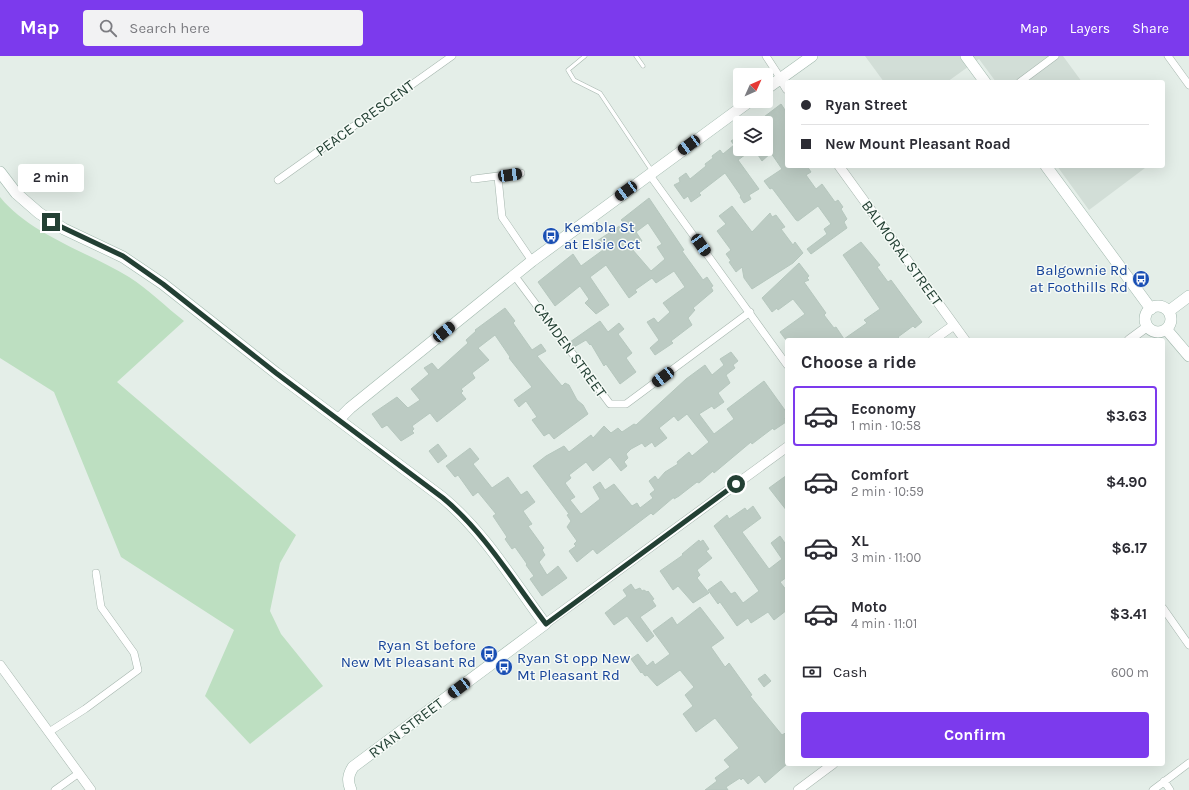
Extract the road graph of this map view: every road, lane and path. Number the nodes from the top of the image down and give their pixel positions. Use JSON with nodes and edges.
{"nodes":[{"id":1,"x":452,"y":56,"type":"edge"},
{"id":2,"x":585,"y":56,"type":"edge"},
{"id":3,"x":636,"y":56,"type":"edge"},
{"id":4,"x":766,"y":56,"type":"edge"},
{"id":5,"x":812,"y":56,"type":"edge"},
{"id":6,"x":966,"y":56,"type":"edge"},
{"id":7,"x":1055,"y":56,"type":"edge"},
{"id":8,"x":1168,"y":56,"type":"edge"},
{"id":9,"x":643,"y":66,"type":"dead end"},
{"id":10,"x":780,"y":79,"type":"junction"},
{"id":11,"x":984,"y":80,"type":"edge"},
{"id":12,"x":1023,"y":80,"type":"edge"},
{"id":13,"x":773,"y":84,"type":"edge"},
{"id":14,"x":1189,"y":85,"type":"edge"},
{"id":15,"x":785,"y":86,"type":"edge"},
{"id":16,"x":740,"y":108,"type":"edge"},
{"id":17,"x":840,"y":168,"type":"edge"},
{"id":18,"x":1047,"y":168,"type":"edge"},
{"id":19,"x":0,"y":172,"type":"edge"},
{"id":20,"x":521,"y":173,"type":"dead end"},
{"id":21,"x":651,"y":173,"type":"junction"},
{"id":22,"x":498,"y":177,"type":"junction"},
{"id":23,"x":474,"y":178,"type":"dead end"},
{"id":24,"x":278,"y":180,"type":"dead end"},
{"id":25,"x":532,"y":261,"type":"junction"},
{"id":26,"x":514,"y":275,"type":"junction"},
{"id":27,"x":1189,"y":296,"type":"edge"},
{"id":28,"x":1151,"y":309,"type":"junction"},
{"id":29,"x":1169,"y":311,"type":"junction"},
{"id":30,"x":750,"y":312,"type":"junction"},
{"id":31,"x":954,"y":325,"type":"junction"},
{"id":32,"x":1148,"y":326,"type":"junction"},
{"id":33,"x":1166,"y":329,"type":"junction"},
{"id":34,"x":936,"y":338,"type":"edge"},
{"id":35,"x":964,"y":338,"type":"edge"},
{"id":36,"x":1132,"y":338,"type":"edge"},
{"id":37,"x":1189,"y":356,"type":"edge"},
{"id":38,"x":785,"y":362,"type":"edge"},
{"id":39,"x":339,"y":419,"type":"junction"},
{"id":40,"x":785,"y":448,"type":"edge"},
{"id":41,"x":96,"y":573,"type":"dead end"},
{"id":42,"x":1165,"y":611,"type":"edge"},
{"id":43,"x":546,"y":624,"type":"junction"},
{"id":44,"x":1189,"y":645,"type":"edge"},
{"id":45,"x":0,"y":665,"type":"edge"},
{"id":46,"x":50,"y":732,"type":"junction"},
{"id":47,"x":1189,"y":763,"type":"edge"},
{"id":48,"x":830,"y":766,"type":"edge"},
{"id":49,"x":79,"y":773,"type":"junction"},
{"id":50,"x":1164,"y":782,"type":"junction"},
{"id":51,"x":350,"y":789,"type":"edge"},
{"id":52,"x":55,"y":790,"type":"edge"},
{"id":53,"x":91,"y":790,"type":"edge"},
{"id":54,"x":798,"y":790,"type":"edge"},
{"id":55,"x":1152,"y":790,"type":"edge"},
{"id":56,"x":1170,"y":790,"type":"edge"}],
"edges":[{"from":1,"to":24,"type":"street","name":"PEACE CRESCENT"},
{"from":2,"to":21,"type":"lane"},
{"from":3,"to":9,"type":"lane"},
{"from":4,"to":10,"type":"street"},
{"from":5,"to":10,"type":"main road"},
{"from":6,"to":11,"type":"main road"},
{"from":7,"to":12,"type":"street"},
{"from":8,"to":14,"type":"street"},
{"from":10,"to":13,"type":"main road"},
{"from":10,"to":15,"type":"street"},
{"from":16,"to":21,"type":"main road"},
{"from":17,"to":31,"type":"street","name":"BALMORAL STREET"},
{"from":18,"to":28,"type":"main road"},
{"from":19,"to":39,"type":"main road"},
{"from":20,"to":22,"type":"street"},
{"from":21,"to":25,"type":"main road"},
{"from":21,"to":30,"type":"street"},
{"from":22,"to":23,"type":"street"},
{"from":22,"to":25,"type":"street"},
{"from":25,"to":26,"type":"main road"},
{"from":26,"to":30,"type":"street","name":"CAMDEN STREET"},
{"from":26,"to":39,"type":"main road"},
{"from":27,"to":29,"type":"main road"},
{"from":28,"to":29,"type":"main road"},
{"from":28,"to":32,"type":"main road"},
{"from":29,"to":33,"type":"main road"},
{"from":30,"to":38,"type":"street"},
{"from":31,"to":34,"type":"street"},
{"from":31,"to":35,"type":"street","name":"BALMORAL STREET"},
{"from":32,"to":33,"type":"main road"},
{"from":32,"to":36,"type":"street"},
{"from":33,"to":37,"type":"main road"},
{"from":39,"to":43,"type":"main road"},
{"from":40,"to":43,"type":"street","name":"RYAN STREET"},
{"from":41,"to":46,"type":"street"},
{"from":42,"to":44,"type":"street"},
{"from":43,"to":51,"type":"main road","name":"RYAN STREET"},
{"from":45,"to":46,"type":"street"},
{"from":46,"to":49,"type":"street"},
{"from":47,"to":50,"type":"street"},
{"from":48,"to":54,"type":"street"},
{"from":49,"to":52,"type":"street"},
{"from":49,"to":53,"type":"street"},
{"from":50,"to":55,"type":"street"},
{"from":50,"to":56,"type":"street"}]}
